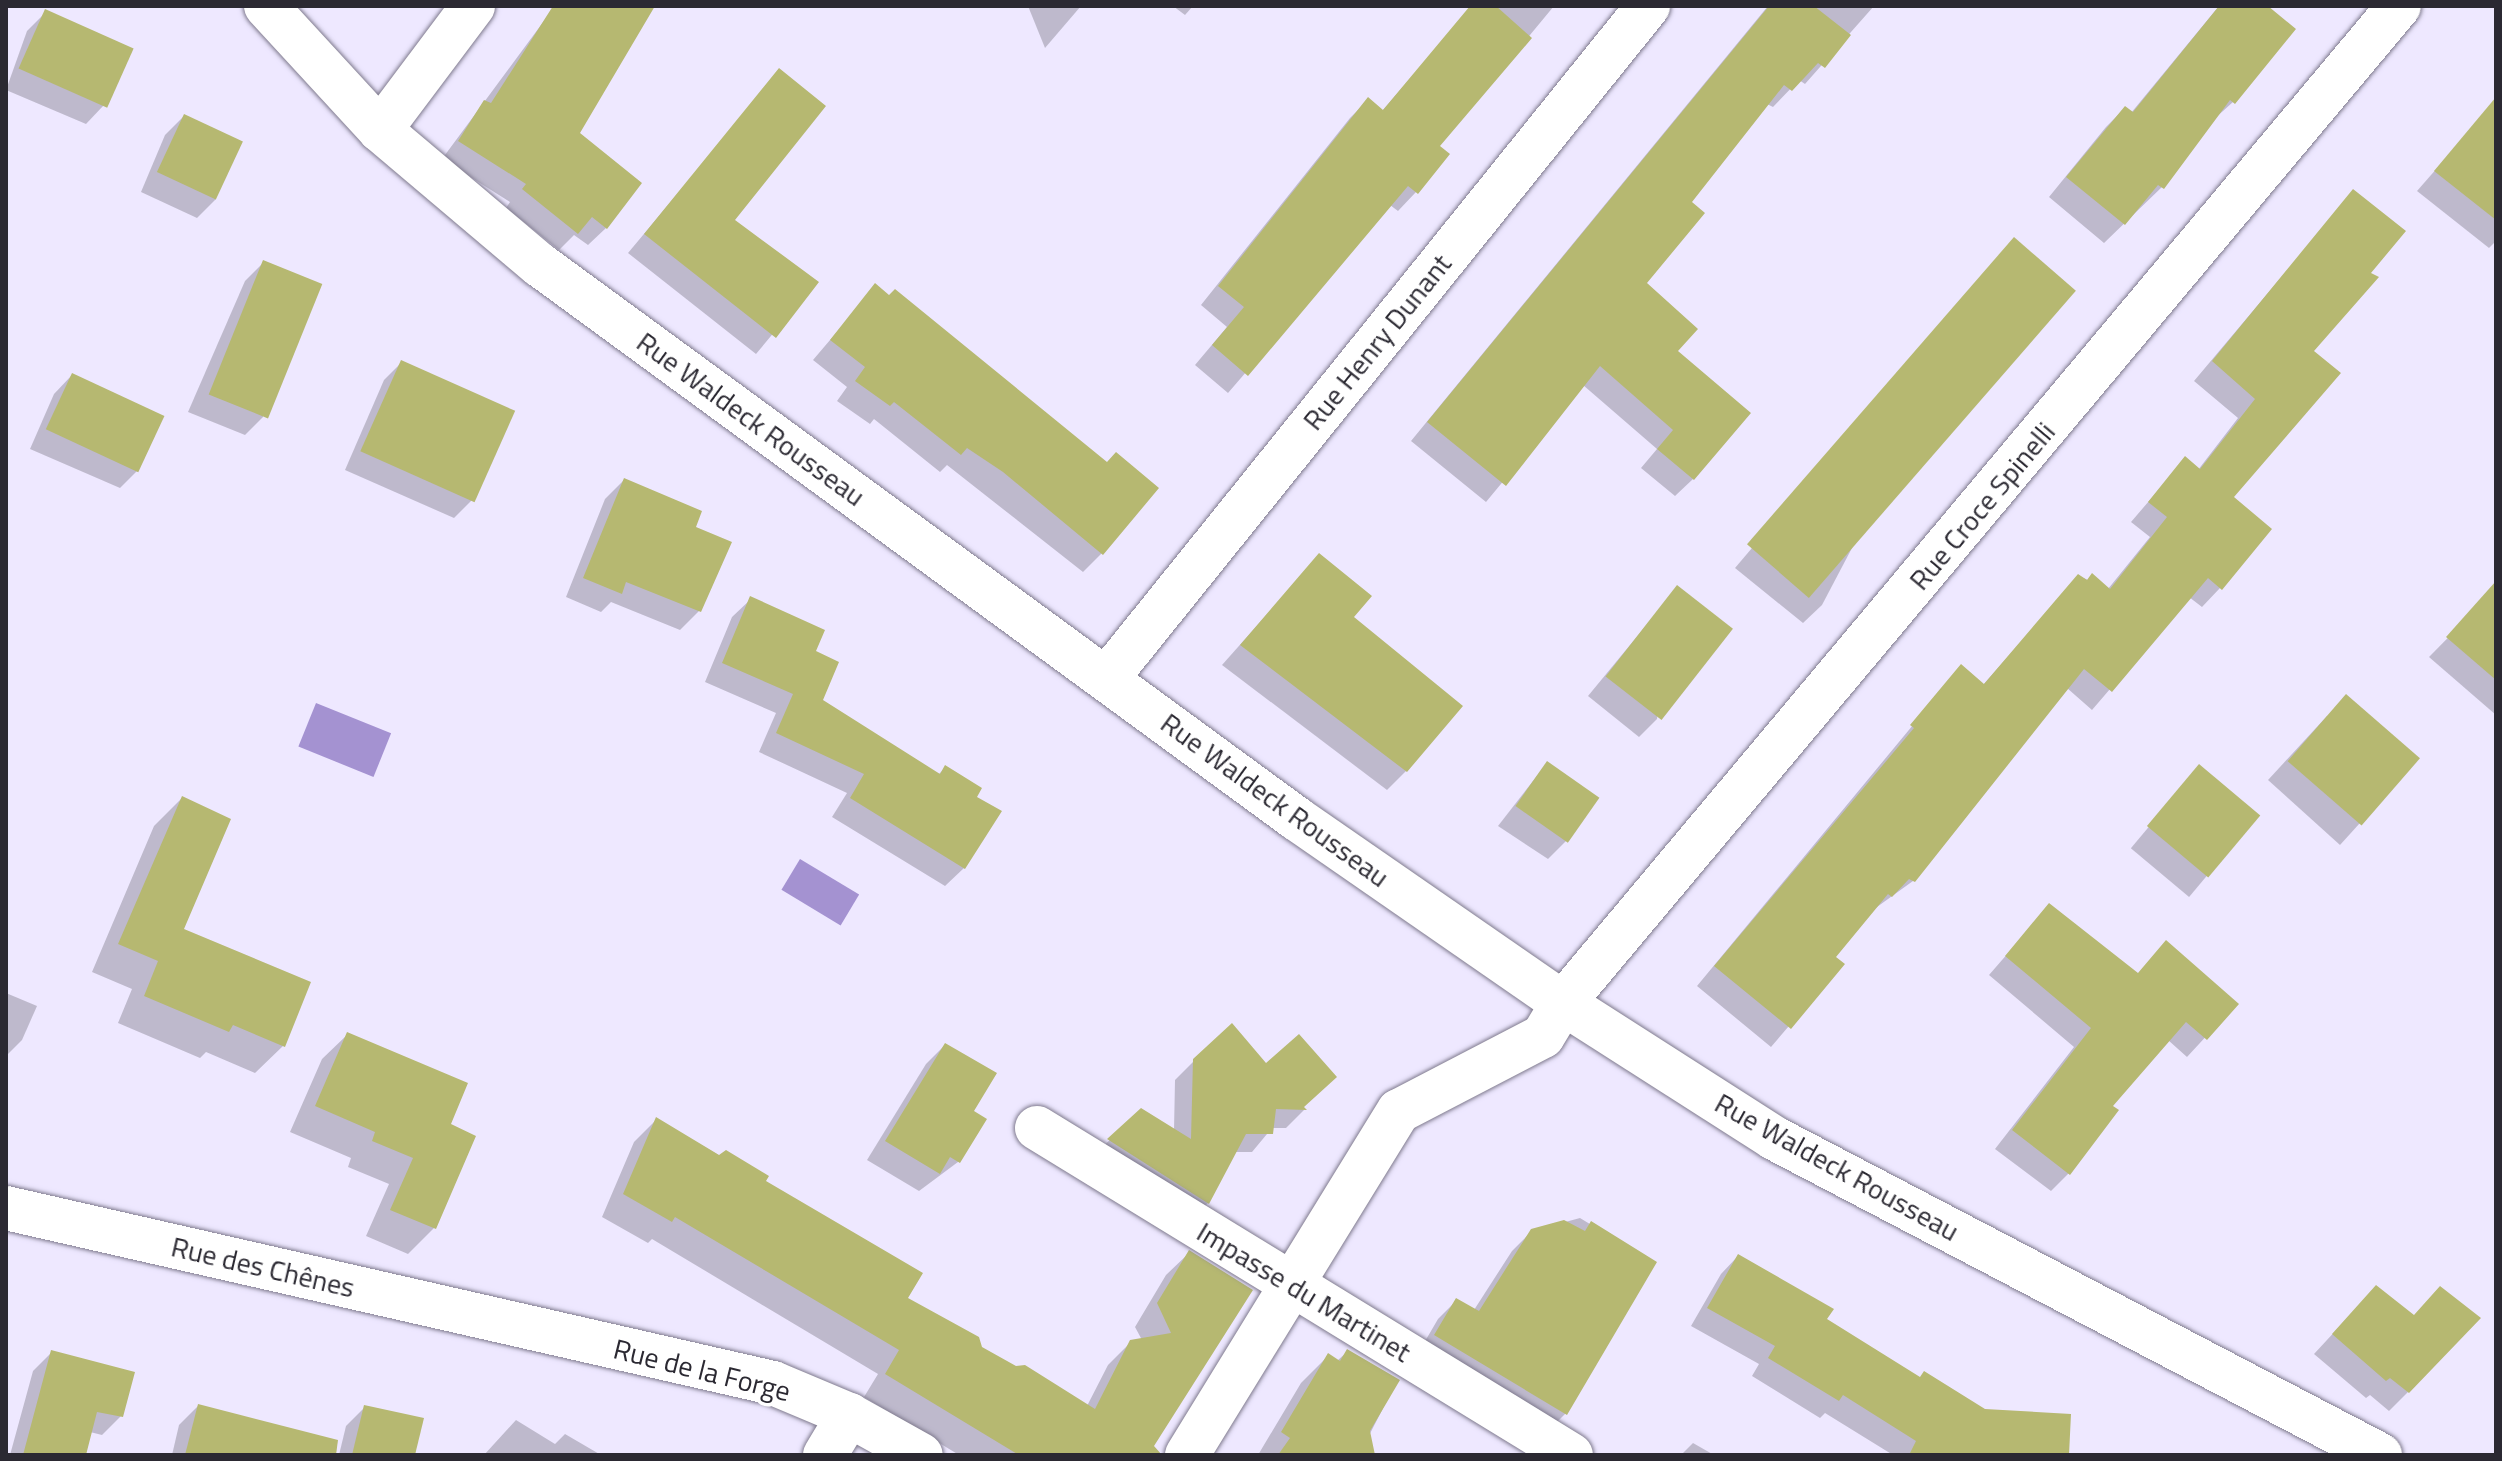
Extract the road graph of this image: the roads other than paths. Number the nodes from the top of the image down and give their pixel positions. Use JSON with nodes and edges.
{"nodes":[{"id":1,"x":266,"y":6,"type":"edge"},
{"id":2,"x":473,"y":6,"type":"edge"},
{"id":3,"x":1648,"y":6,"type":"edge"},
{"id":4,"x":2399,"y":6,"type":"edge"},
{"id":5,"x":380,"y":130,"type":"junction"},
{"id":6,"x":1107,"y":678,"type":"junction"},
{"id":7,"x":1563,"y":1003,"type":"junction"},
{"id":8,"x":1037,"y":1128,"type":"dead end"},
{"id":9,"x":6,"y":1208,"type":"edge"},
{"id":10,"x":1291,"y":1284,"type":"junction"},
{"id":11,"x":520,"y":1327,"type":"joint"},
{"id":12,"x":849,"y":1415,"type":"junction"},
{"id":13,"x":825,"y":1455,"type":"edge"},
{"id":14,"x":921,"y":1455,"type":"edge"},
{"id":15,"x":1187,"y":1455,"type":"edge"},
{"id":16,"x":1571,"y":1455,"type":"edge"},
{"id":17,"x":2380,"y":1455,"type":"edge"}],
"edges":[{"from":1,"to":5,"type":"street","name":"Rue Waldeck Rousseau"},
{"from":2,"to":5,"type":"street"},
{"from":3,"to":6,"type":"street","name":"Rue Henry Dunant"},
{"from":4,"to":7,"type":"street","name":"Rue Croce Spinelli"},
{"from":5,"to":6,"type":"street","name":"Rue Waldeck Rousseau"},
{"from":6,"to":7,"type":"street","name":"Rue Waldeck Rousseau"},
{"from":7,"to":10,"type":"street","name":"Rue Croce Spinelli"},
{"from":7,"to":17,"type":"street","name":"Rue Waldeck Rousseau"},
{"from":8,"to":10,"type":"street","name":"Impasse du Martinet"},
{"from":9,"to":11,"type":"street","name":"Rue des Chênes"},
{"from":10,"to":15,"type":"street","name":"Rue Croce Spinelli"},
{"from":10,"to":16,"type":"street","name":"Impasse du Martinet"},
{"from":11,"to":12,"type":"street","name":"Rue de la Forge"},
{"from":12,"to":13,"type":"street"},
{"from":12,"to":14,"type":"street","name":"Rue de la Forge"}]}
